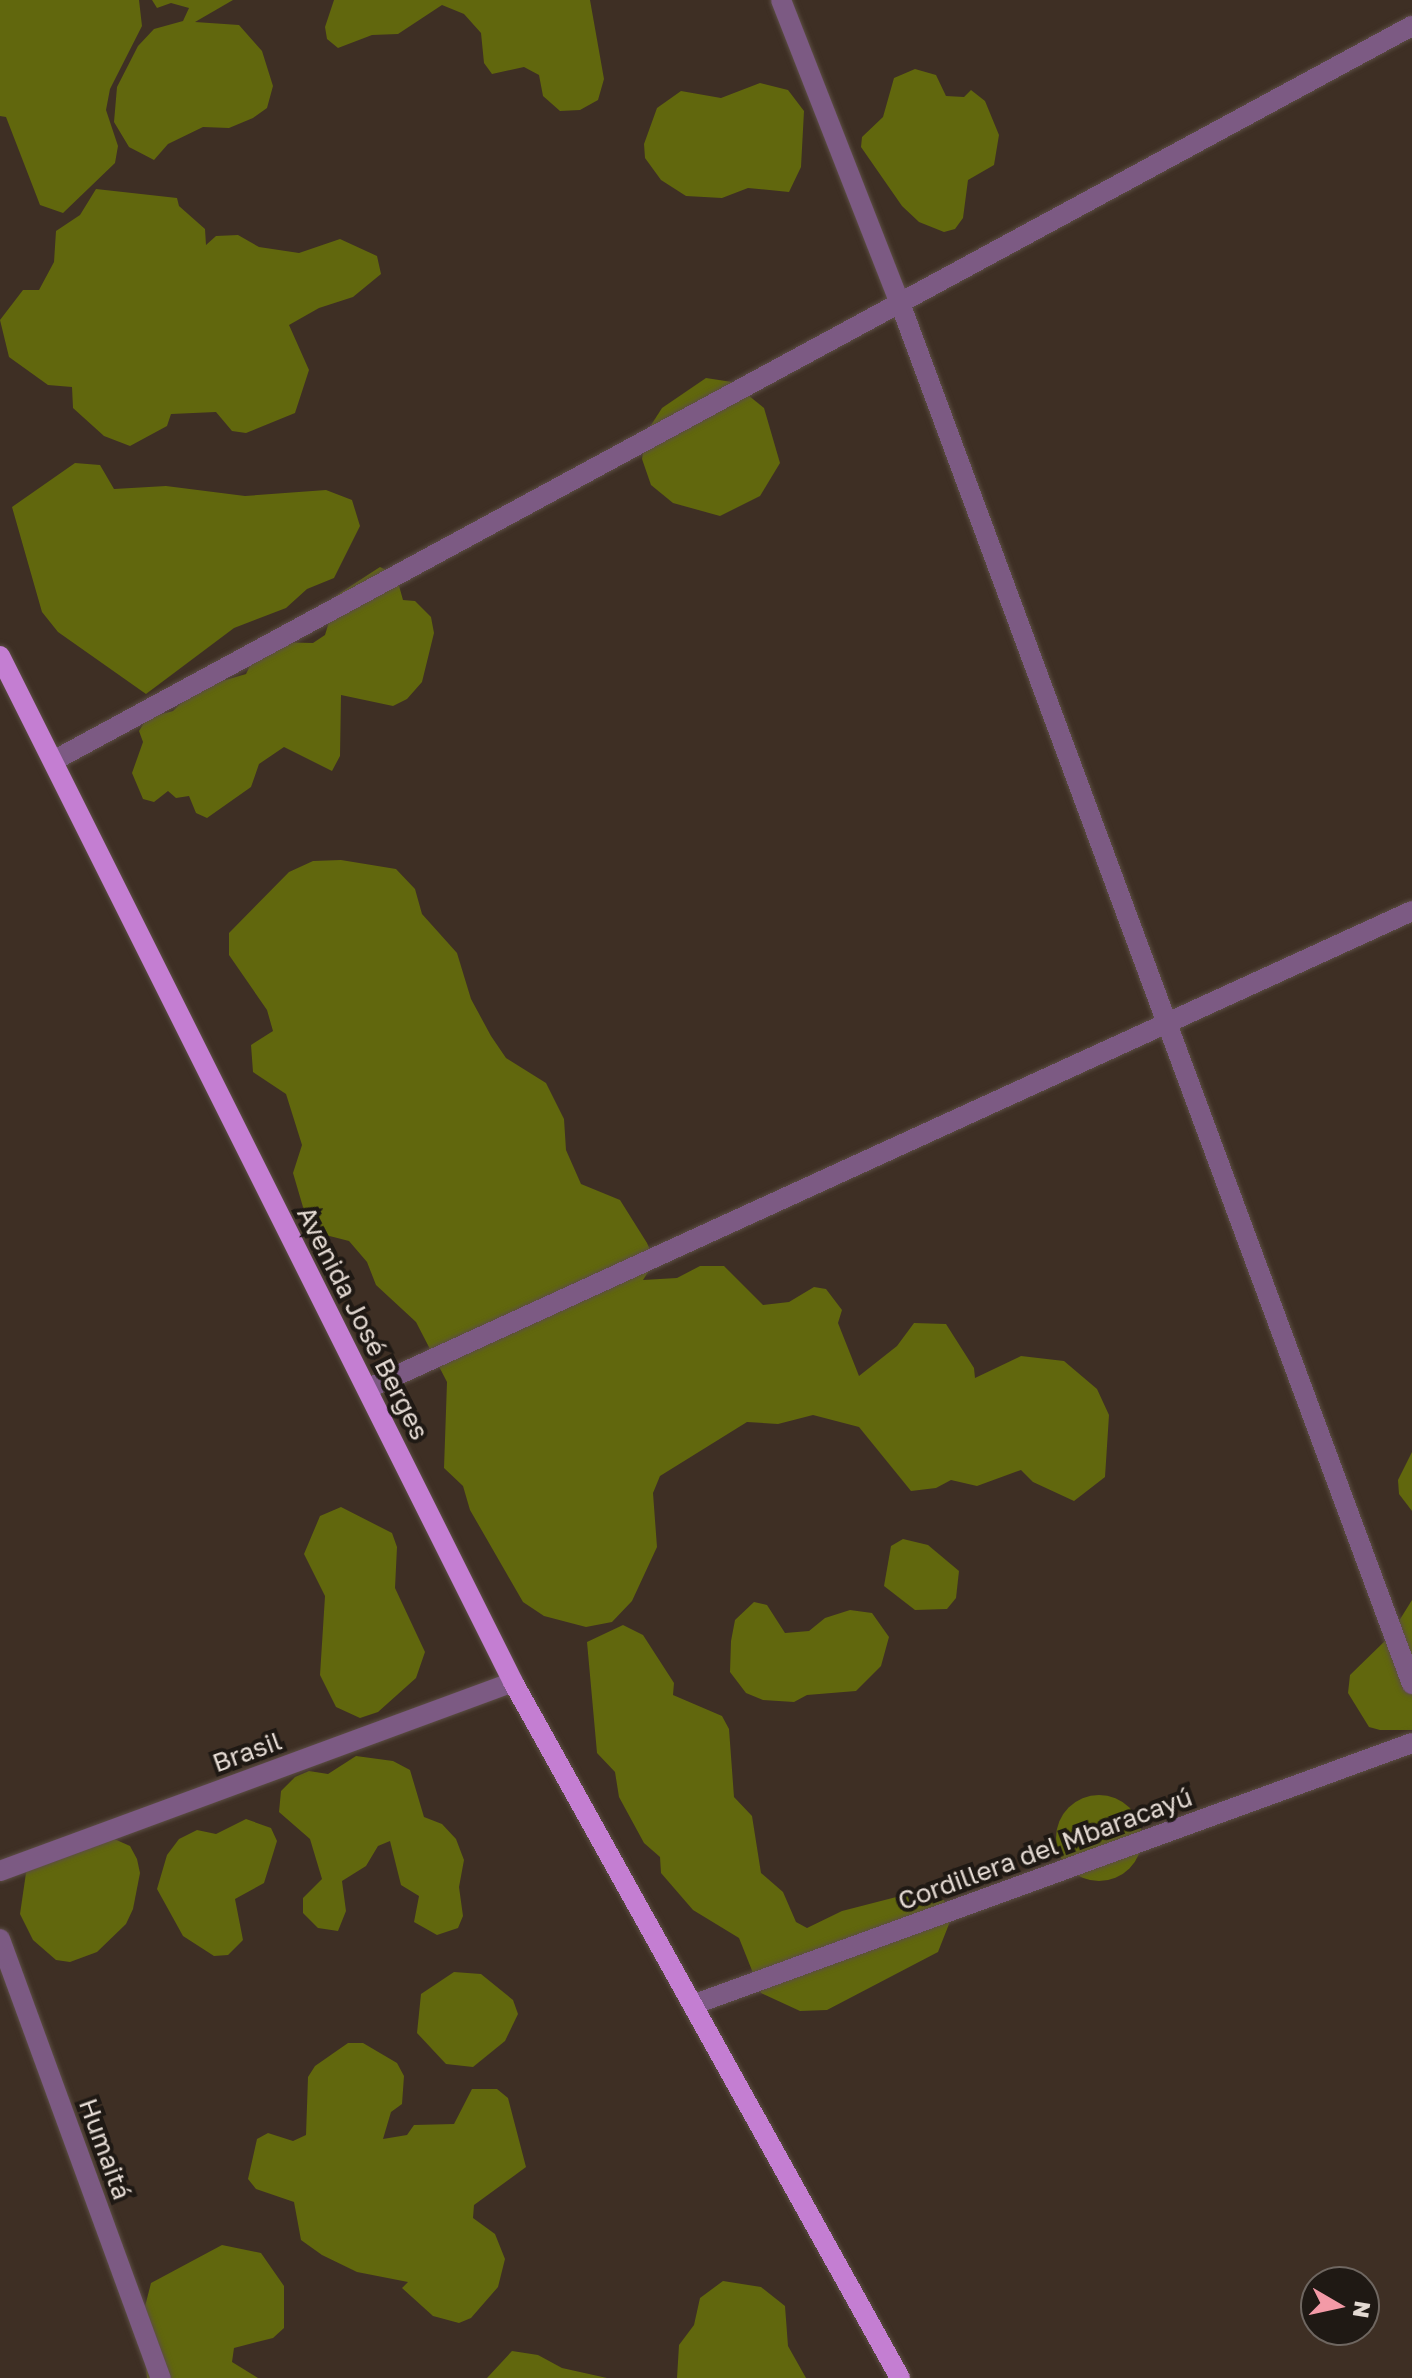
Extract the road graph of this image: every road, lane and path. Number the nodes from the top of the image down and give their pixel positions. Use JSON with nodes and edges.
{"nodes":[{"id":1,"x":781,"y":0,"type":"edge"},
{"id":2,"x":1412,"y":26,"type":"edge"},
{"id":3,"x":900,"y":303,"type":"junction"},
{"id":4,"x":0,"y":656,"type":"edge"},
{"id":5,"x":53,"y":761,"type":"junction"},
{"id":6,"x":1412,"y":911,"type":"edge"},
{"id":7,"x":1167,"y":1023,"type":"junction"},
{"id":8,"x":367,"y":1389,"type":"junction"},
{"id":9,"x":513,"y":1682,"type":"junction"},
{"id":10,"x":1412,"y":1684,"type":"edge"},
{"id":11,"x":1412,"y":1743,"type":"edge"},
{"id":12,"x":0,"y":1871,"type":"edge"},
{"id":13,"x":0,"y":1939,"type":"edge"},
{"id":14,"x":695,"y":2004,"type":"junction"},
{"id":15,"x":161,"y":2378,"type":"edge"},
{"id":16,"x":900,"y":2378,"type":"edge"}],
"edges":[{"from":1,"to":3,"type":"street"},
{"from":2,"to":3,"type":"street"},
{"from":3,"to":5,"type":"street"},
{"from":3,"to":7,"type":"street"},
{"from":4,"to":5,"type":"main road","name":"Avenida José Berges"},
{"from":5,"to":8,"type":"main road","name":"Avenida José Berges"},
{"from":6,"to":7,"type":"street"},
{"from":7,"to":8,"type":"street"},
{"from":7,"to":10,"type":"street"},
{"from":8,"to":9,"type":"main road","name":"Avenida José Berges"},
{"from":9,"to":12,"type":"street","name":"Brasil"},
{"from":9,"to":14,"type":"main road","name":"Avenida José Berges"},
{"from":11,"to":14,"type":"street","name":"Cordillera del Mbaracayú"},
{"from":13,"to":15,"type":"street","name":"Humaitá"},
{"from":14,"to":16,"type":"main road","name":"Avenida José Berges"}]}
